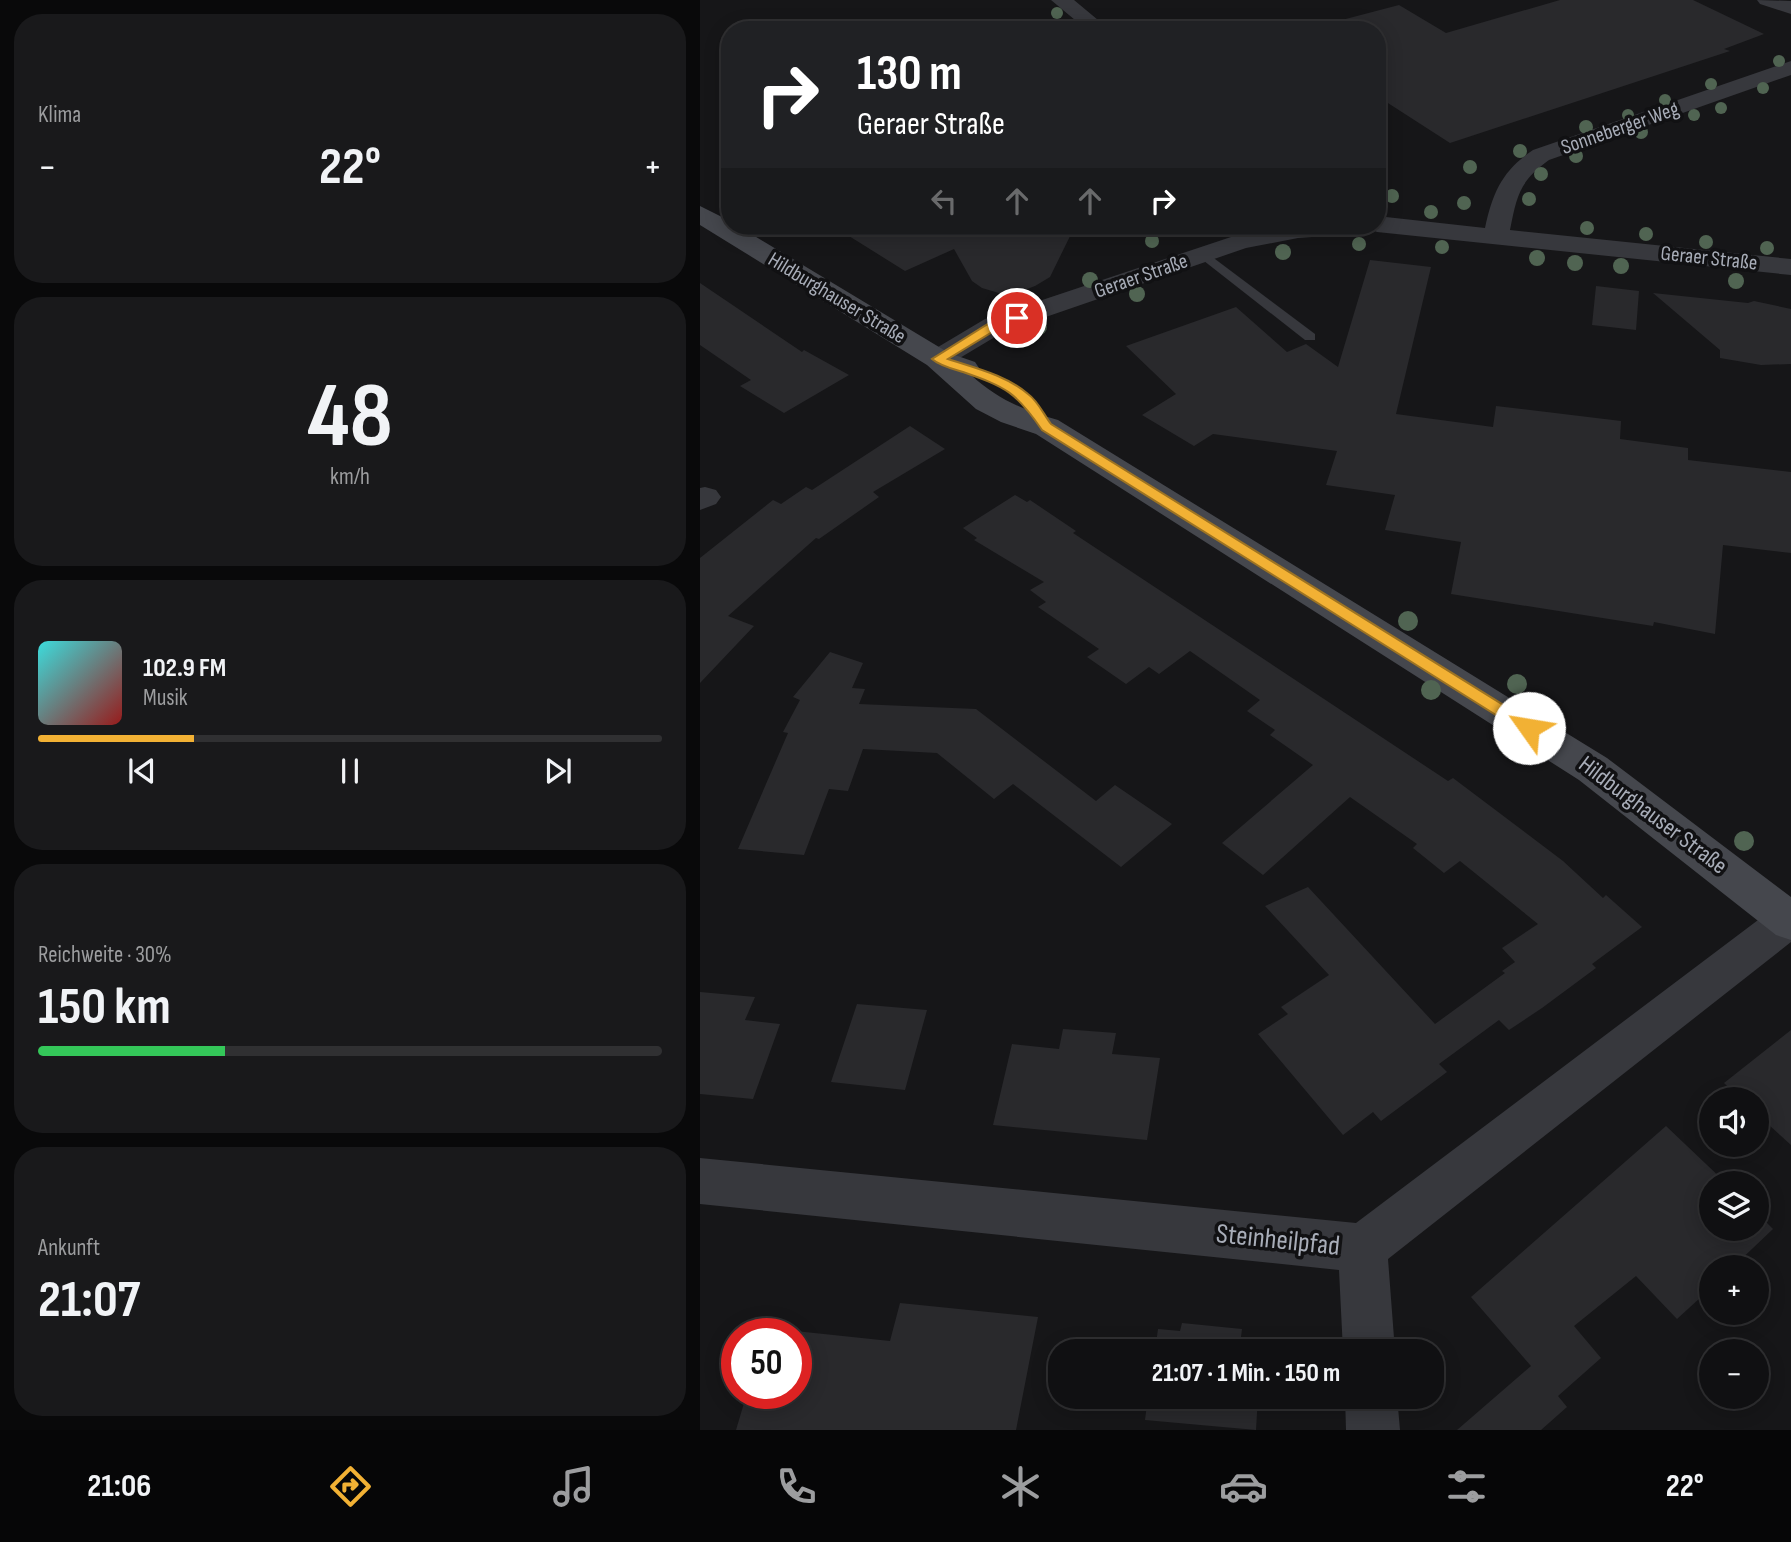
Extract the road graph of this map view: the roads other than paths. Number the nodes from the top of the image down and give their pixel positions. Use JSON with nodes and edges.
{"nodes":[{"id":1,"x":1061,"y":0,"type":"edge"},
{"id":2,"x":1767,"y":0,"type":"edge"},
{"id":3,"x":1791,"y":8,"type":"edge"},
{"id":4,"x":1088,"y":21,"type":"edge"},
{"id":5,"x":1791,"y":68,"type":"edge"},
{"id":6,"x":700,"y":214,"type":"edge"},
{"id":7,"x":1386,"y":225,"type":"edge"},
{"id":8,"x":721,"y":227,"type":"edge"},
{"id":9,"x":734,"y":235,"type":"edge"},
{"id":10,"x":1274,"y":235,"type":"edge"},
{"id":11,"x":1496,"y":235,"type":"junction"},
{"id":12,"x":1203,"y":254,"type":"junction"},
{"id":13,"x":1791,"y":267,"type":"edge"},
{"id":14,"x":1310,"y":337,"type":"dead end"},
{"id":15,"x":938,"y":359,"type":"junction"},
{"id":16,"x":1790,"y":921,"type":"edge"},
{"id":17,"x":700,"y":1181,"type":"edge"},
{"id":18,"x":1363,"y":1248,"type":"junction"},
{"id":19,"x":1368,"y":1339,"type":"edge"},
{"id":20,"x":1372,"y":1409,"type":"edge"},
{"id":21,"x":1373,"y":1430,"type":"edge"}],
"edges":[{"from":1,"to":4,"type":"street"},
{"from":2,"to":3,"type":"street"},
{"from":5,"to":11,"type":"street","name":"Sonneberger Weg"},
{"from":6,"to":8,"type":"main road","name":"Hildburghauser Straße"},
{"from":7,"to":11,"type":"street","name":"Geraer Straße"},
{"from":9,"to":15,"type":"main road","name":"Hildburghauser Straße"},
{"from":10,"to":12,"type":"street","name":"Geraer Straße"},
{"from":11,"to":13,"type":"street","name":"Geraer Straße"},
{"from":12,"to":14,"type":"lane"},
{"from":12,"to":15,"type":"street","name":"Geraer Straße"},
{"from":15,"to":16,"type":"main road","name":"Hildburghauser Straße"},
{"from":16,"to":18,"type":"street","name":"Steinheilpfad"},
{"from":17,"to":18,"type":"street","name":"Steinheilpfad"},
{"from":18,"to":19,"type":"street"},
{"from":20,"to":21,"type":"street"}]}
